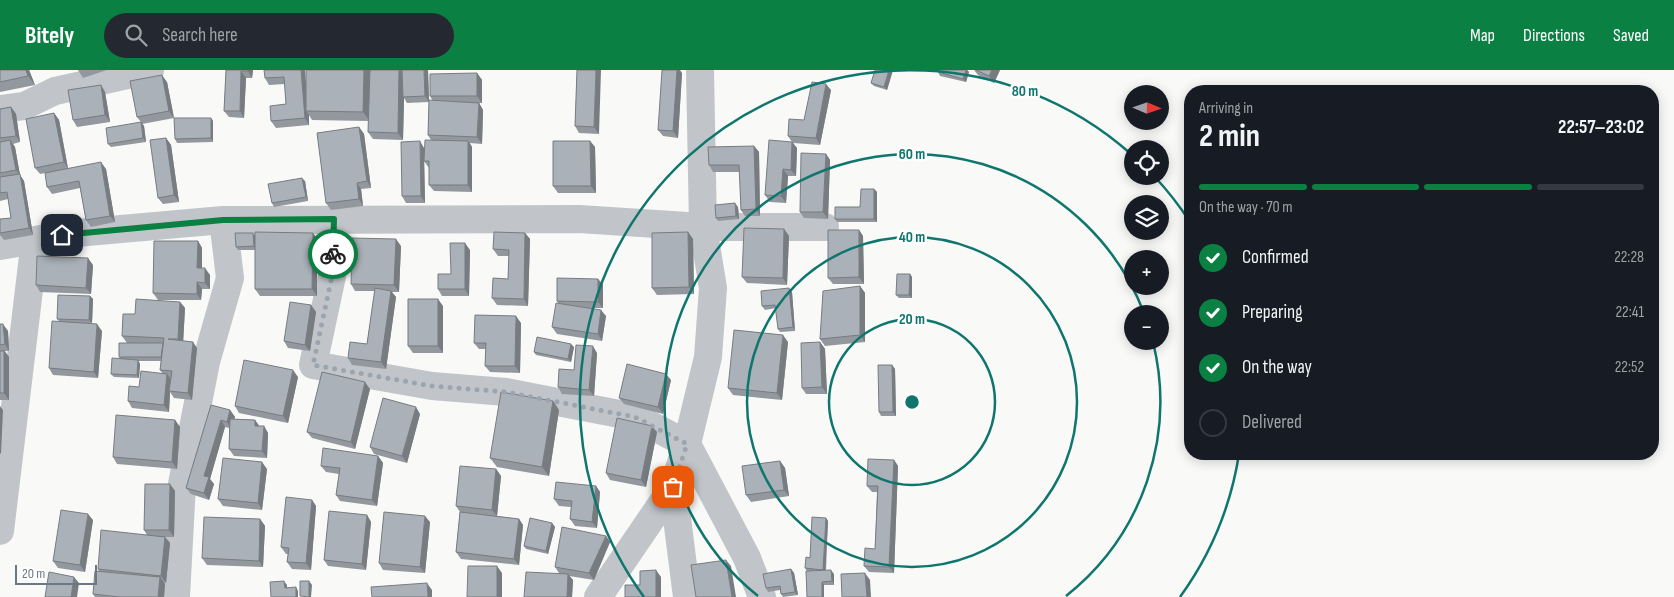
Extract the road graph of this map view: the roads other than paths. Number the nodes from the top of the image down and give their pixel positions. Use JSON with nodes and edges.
{"nodes":[{"id":1,"x":150,"y":70,"type":"edge"},
{"id":2,"x":700,"y":70,"type":"edge"},
{"id":3,"x":50,"y":81,"type":"edge"},
{"id":4,"x":0,"y":110,"type":"edge"},
{"id":5,"x":334,"y":219,"type":"junction"},
{"id":6,"x":223,"y":220,"type":"junction"},
{"id":7,"x":703,"y":226,"type":"junction"},
{"id":8,"x":825,"y":227,"type":"dead end"},
{"id":9,"x":35,"y":240,"type":"junction"},
{"id":10,"x":0,"y":246,"type":"edge"},
{"id":11,"x":687,"y":444,"type":"junction"},
{"id":12,"x":673,"y":487,"type":"junction"},
{"id":13,"x":0,"y":532,"type":"edge"},
{"id":14,"x":176,"y":597,"type":"edge"},
{"id":15,"x":598,"y":597,"type":"edge"},
{"id":16,"x":687,"y":597,"type":"edge"},
{"id":17,"x":762,"y":597,"type":"edge"}],
"edges":[{"from":1,"to":3,"type":"street"},
{"from":2,"to":7,"type":"street"},
{"from":3,"to":4,"type":"street"},
{"from":5,"to":6,"type":"street"},
{"from":5,"to":7,"type":"street"},
{"from":5,"to":11,"type":"street"},
{"from":6,"to":9,"type":"street"},
{"from":6,"to":14,"type":"street"},
{"from":7,"to":8,"type":"street"},
{"from":7,"to":11,"type":"street"},
{"from":9,"to":10,"type":"street"},
{"from":9,"to":13,"type":"street"},
{"from":11,"to":12,"type":"street"},
{"from":11,"to":17,"type":"street"},
{"from":12,"to":15,"type":"street"},
{"from":12,"to":16,"type":"street"}]}
